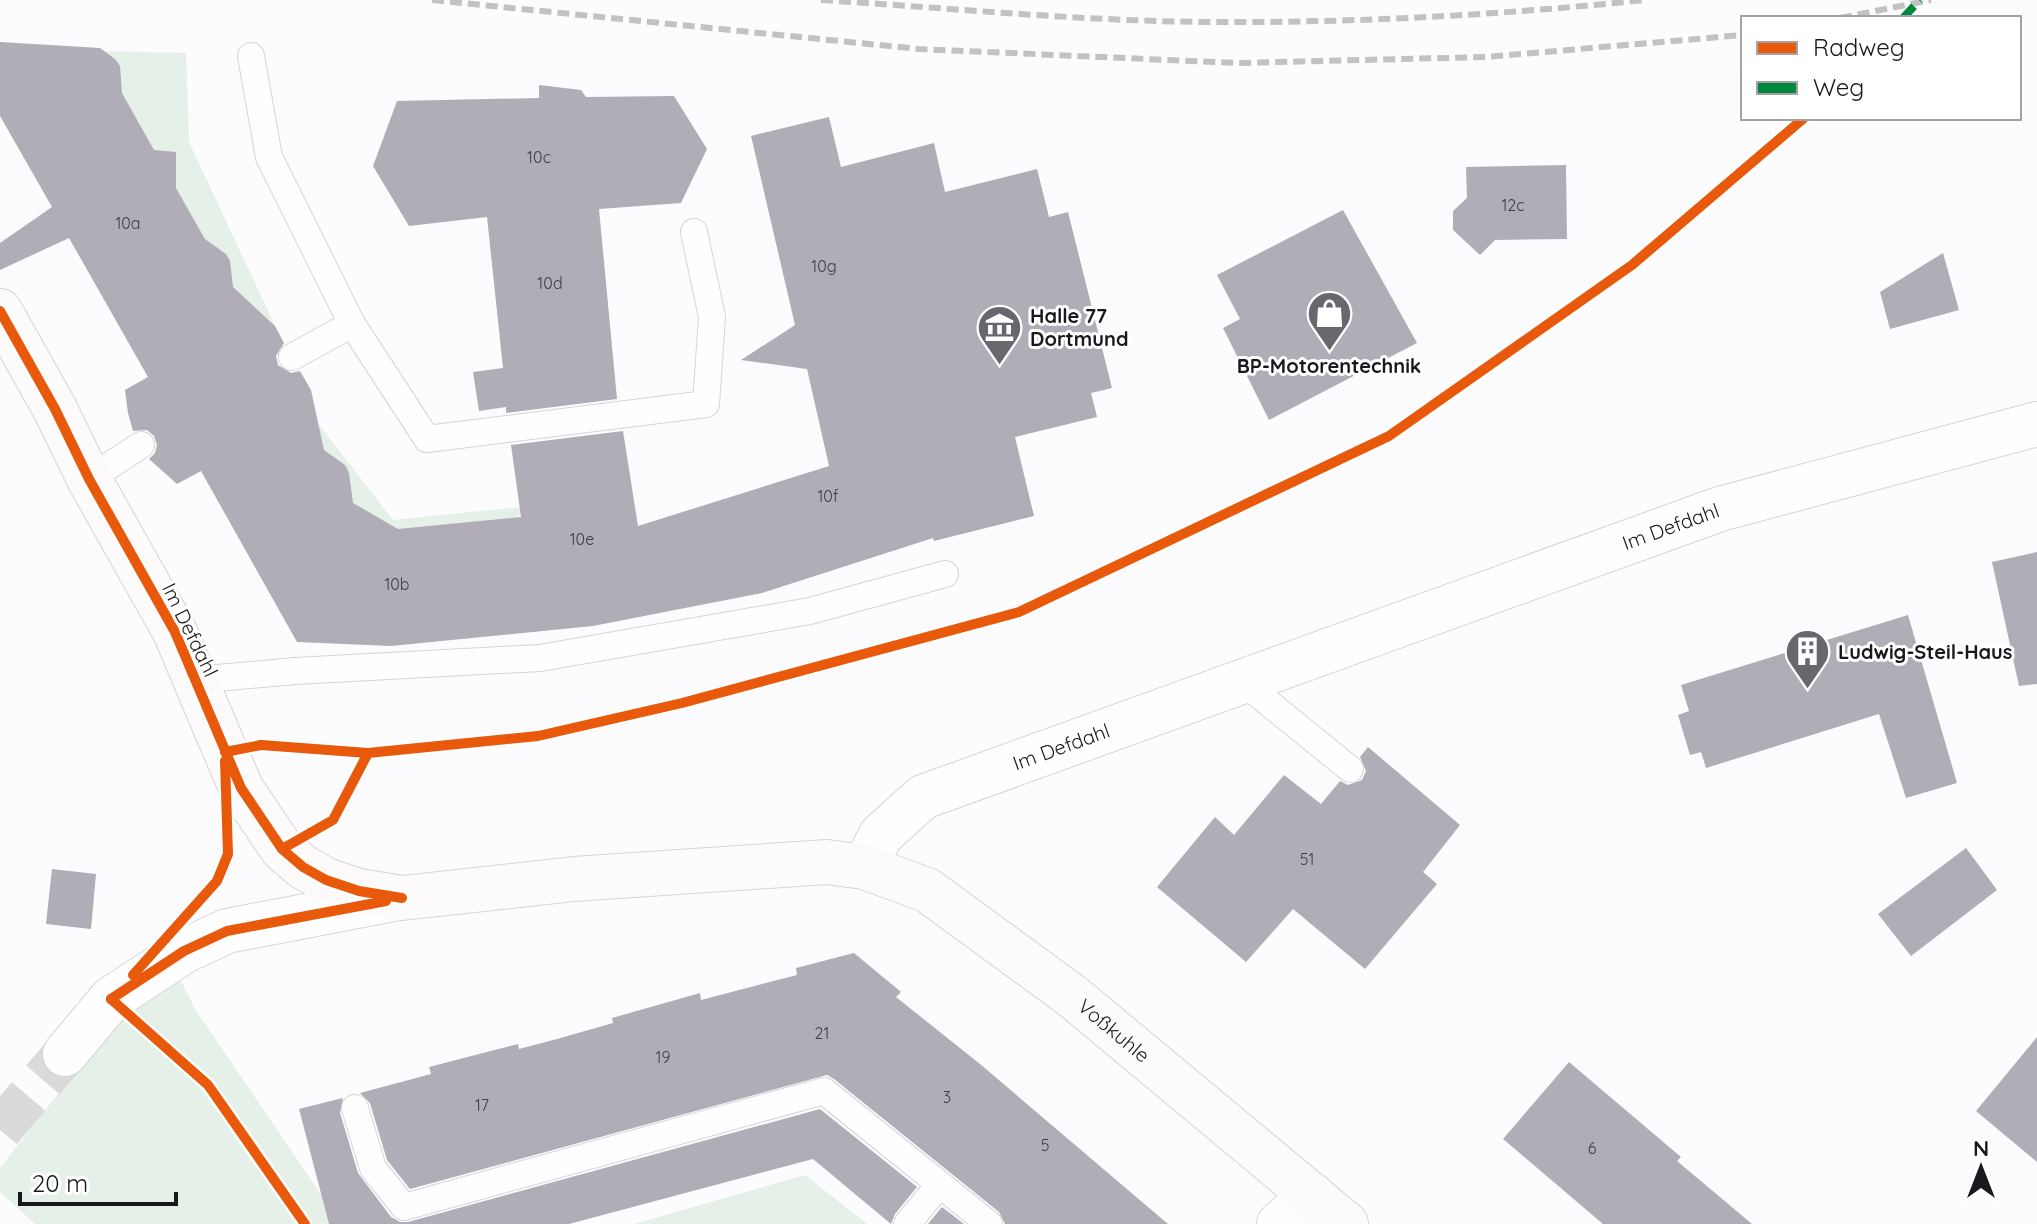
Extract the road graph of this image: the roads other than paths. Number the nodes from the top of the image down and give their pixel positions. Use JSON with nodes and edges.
{"nodes":[{"id":1,"x":251,"y":56,"type":"dead end"},
{"id":2,"x":694,"y":232,"type":"dead end"},
{"id":3,"x":0,"y":311,"type":"edge"},
{"id":4,"x":352,"y":324,"type":"junction"},
{"id":5,"x":292,"y":357,"type":"dead end"},
{"id":6,"x":2037,"y":424,"type":"edge"},
{"id":7,"x":141,"y":445,"type":"dead end"},
{"id":8,"x":89,"y":479,"type":"junction"},
{"id":9,"x":945,"y":574,"type":"dead end"},
{"id":10,"x":195,"y":680,"type":"junction"},
{"id":11,"x":1244,"y":683,"type":"junction"},
{"id":12,"x":1350,"y":769,"type":"dead end"},
{"id":13,"x":864,"y":867,"type":"junction"},
{"id":14,"x":402,"y":898,"type":"junction"},
{"id":15,"x":65,"y":1054,"type":"tunnel mouth"},
{"id":16,"x":355,"y":1108,"type":"dead end"},
{"id":17,"x":940,"y":1184,"type":"junction"},
{"id":18,"x":1312,"y":1195,"type":"junction"},
{"id":19,"x":907,"y":1224,"type":"edge"},
{"id":20,"x":989,"y":1224,"type":"edge"},
{"id":21,"x":1279,"y":1224,"type":"edge"},
{"id":22,"x":1346,"y":1224,"type":"edge"}],
"edges":[{"from":1,"to":4,"type":"lane"},
{"from":2,"to":4,"type":"lane"},
{"from":3,"to":8,"type":"street","name":"Im Defdahl"},
{"from":4,"to":5,"type":"lane"},
{"from":6,"to":11,"type":"street","name":"Im Defdahl"},
{"from":7,"to":8,"type":"lane"},
{"from":8,"to":10,"type":"street","name":"Im Defdahl"},
{"from":9,"to":10,"type":"lane","name":"Im Defdahl"},
{"from":10,"to":14,"type":"street","name":"Im Defdahl"},
{"from":11,"to":12,"type":"lane"},
{"from":11,"to":13,"type":"street","name":"Im Defdahl"},
{"from":13,"to":14,"type":"street","name":"Im Defdahl"},
{"from":13,"to":18,"type":"street","name":"Voßkuhle"},
{"from":14,"to":15,"type":"street"},
{"from":16,"to":17,"type":"lane"},
{"from":17,"to":19,"type":"lane"},
{"from":17,"to":20,"type":"lane"},
{"from":18,"to":21,"type":"street"},
{"from":18,"to":22,"type":"street","name":"Voßkuhle"}]}
